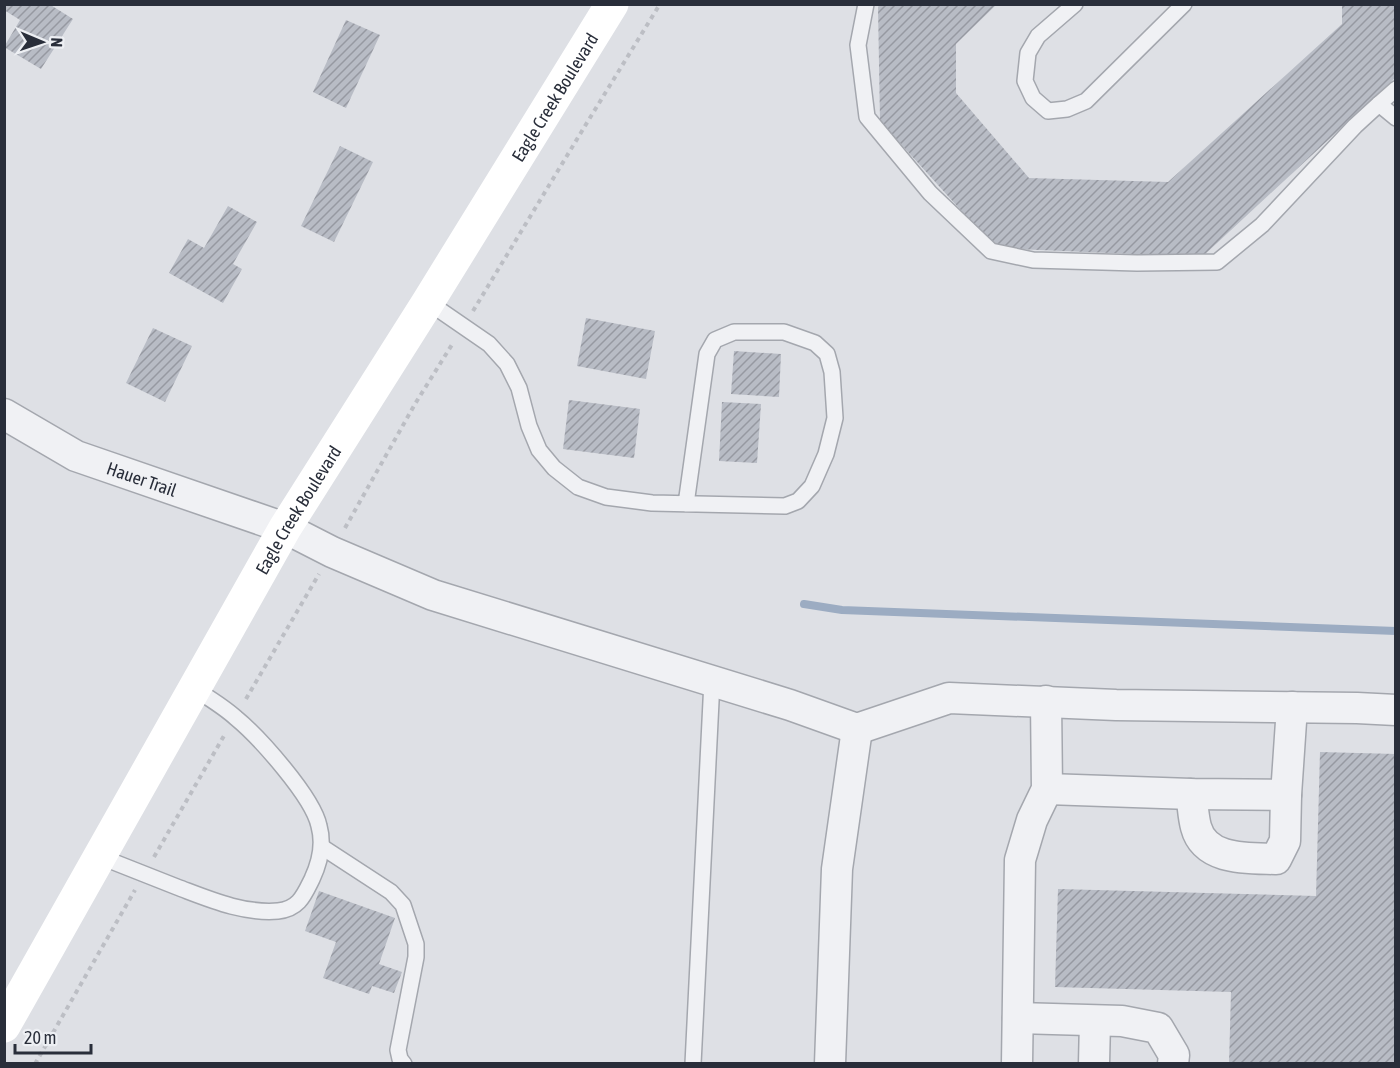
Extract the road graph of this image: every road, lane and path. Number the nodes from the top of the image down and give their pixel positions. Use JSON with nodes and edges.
{"nodes":[{"id":1,"x":612,"y":4,"type":"edge"},
{"id":2,"x":866,"y":4,"type":"edge"},
{"id":3,"x":1075,"y":4,"type":"edge"},
{"id":4,"x":1184,"y":4,"type":"edge"},
{"id":5,"x":1395,"y":89,"type":"edge"},
{"id":6,"x":1379,"y":104,"type":"junction"},
{"id":7,"x":1395,"y":118,"type":"edge"},
{"id":8,"x":428,"y":302,"type":"junction"},
{"id":9,"x":4,"y":414,"type":"edge"},
{"id":10,"x":686,"y":504,"type":"junction"},
{"id":11,"x":285,"y":528,"type":"junction"},
{"id":12,"x":712,"y":681,"type":"junction"},
{"id":13,"x":195,"y":689,"type":"junction"},
{"id":14,"x":1046,"y":702,"type":"junction"},
{"id":15,"x":1292,"y":707,"type":"junction"},
{"id":16,"x":1395,"y":710,"type":"edge"},
{"id":17,"x":857,"y":729,"type":"junction"},
{"id":18,"x":1047,"y":789,"type":"junction"},
{"id":19,"x":1191,"y":794,"type":"junction"},
{"id":20,"x":1286,"y":795,"type":"junction"},
{"id":21,"x":322,"y":846,"type":"junction"},
{"id":22,"x":101,"y":857,"type":"junction"},
{"id":23,"x":1018,"y":1018,"type":"junction"},
{"id":24,"x":1095,"y":1021,"type":"junction"},
{"id":25,"x":4,"y":1026,"type":"edge"},
{"id":26,"x":404,"y":1064,"type":"edge"},
{"id":27,"x":693,"y":1064,"type":"edge"},
{"id":28,"x":830,"y":1064,"type":"edge"},
{"id":29,"x":1017,"y":1064,"type":"edge"},
{"id":30,"x":1094,"y":1064,"type":"edge"},
{"id":31,"x":1173,"y":1064,"type":"edge"}],
"edges":[{"from":1,"to":8,"type":"street","name":"Eagle Creek Boulevard"},
{"from":2,"to":6,"type":"lane"},
{"from":3,"to":4,"type":"lane"},
{"from":5,"to":6,"type":"lane"},
{"from":6,"to":7,"type":"lane"},
{"from":8,"to":10,"type":"lane"},
{"from":8,"to":11,"type":"street","name":"Eagle Creek Boulevard"},
{"from":9,"to":11,"type":"street","name":"Hauer Trail"},
{"from":10,"to":10,"type":"lane"},
{"from":11,"to":12,"type":"street","name":"Hauer Trail"},
{"from":11,"to":13,"type":"street","name":"Eagle Creek Boulevard"},
{"from":12,"to":17,"type":"street","name":"Hauer Trail"},
{"from":12,"to":27,"type":"lane"},
{"from":13,"to":21,"type":"lane"},
{"from":13,"to":22,"type":"street","name":"Eagle Creek Boulevard"},
{"from":14,"to":15,"type":"street"},
{"from":14,"to":17,"type":"street"},
{"from":14,"to":18,"type":"street"},
{"from":15,"to":16,"type":"street"},
{"from":15,"to":20,"type":"street"},
{"from":17,"to":28,"type":"street"},
{"from":18,"to":19,"type":"street"},
{"from":18,"to":23,"type":"street"},
{"from":19,"to":20,"type":"street"},
{"from":19,"to":20,"type":"street"},
{"from":21,"to":22,"type":"lane"},
{"from":21,"to":26,"type":"lane"},
{"from":22,"to":25,"type":"street","name":"Eagle Creek Boulevard"},
{"from":23,"to":24,"type":"street"},
{"from":23,"to":29,"type":"street"},
{"from":24,"to":30,"type":"street"},
{"from":24,"to":31,"type":"street"}]}
